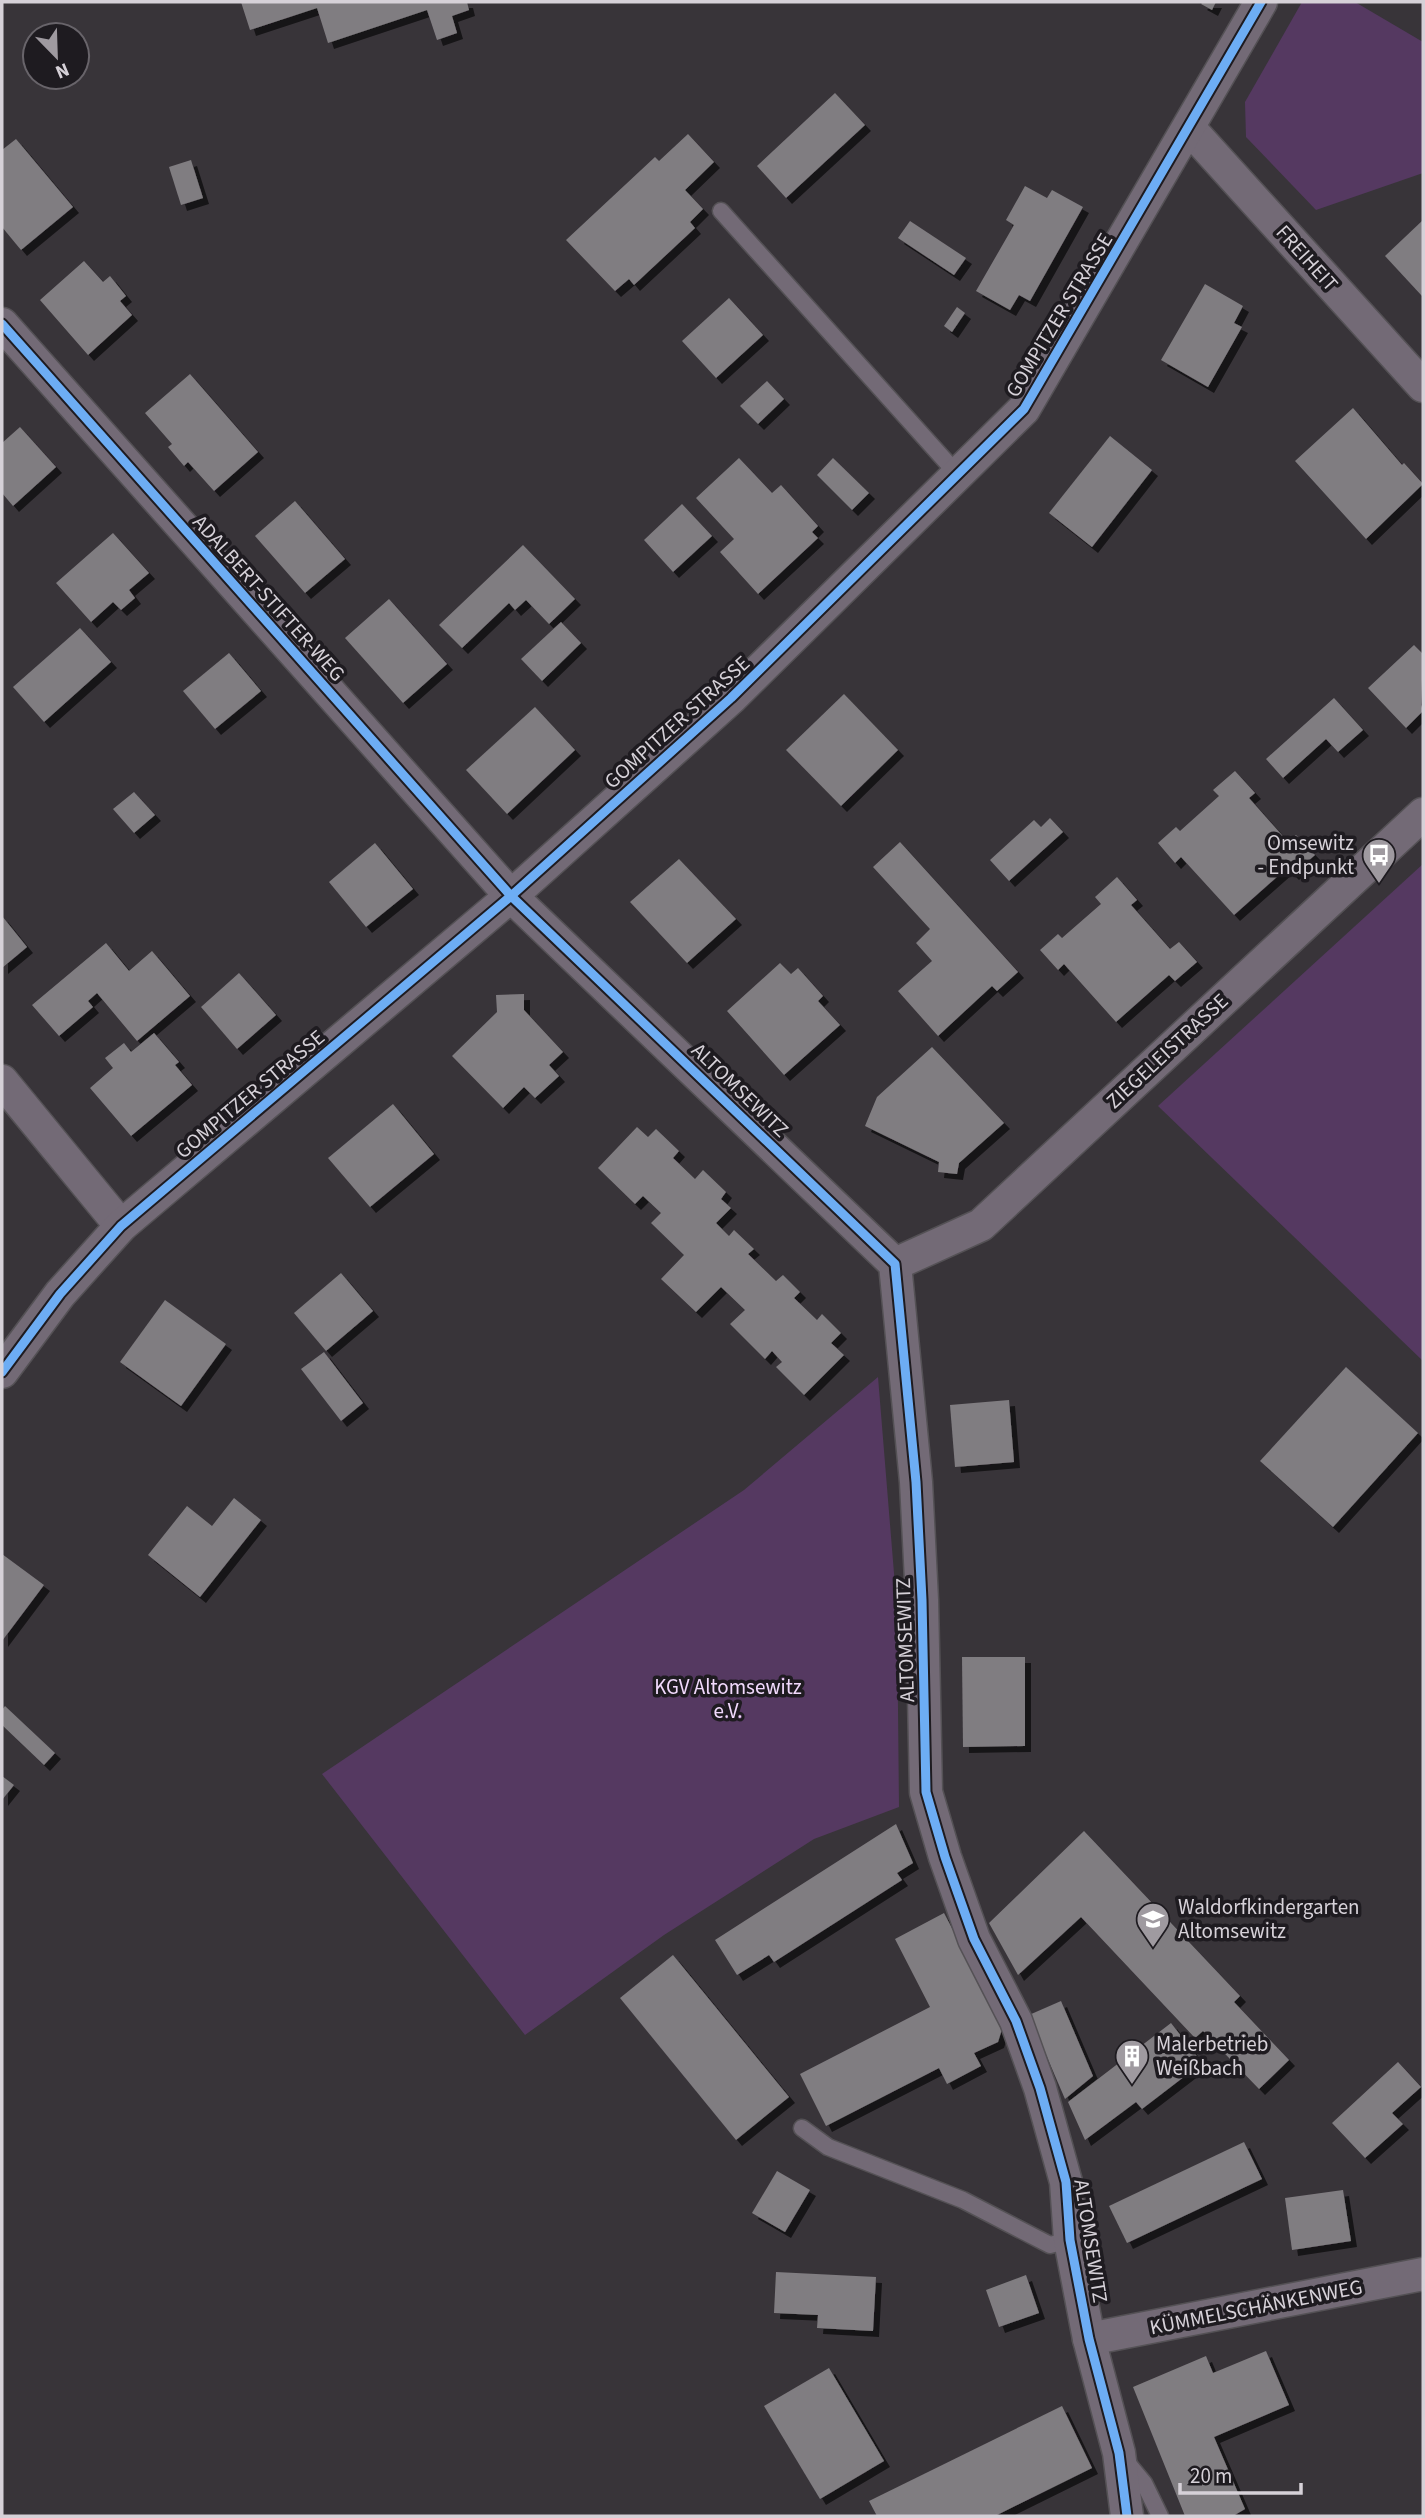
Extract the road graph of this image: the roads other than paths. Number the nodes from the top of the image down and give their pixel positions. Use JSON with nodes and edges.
{"nodes":[{"id":1,"x":1261,"y":2,"type":"edge"},
{"id":2,"x":1190,"y":130,"type":"junction"},
{"id":3,"x":721,"y":211,"type":"dead end"},
{"id":4,"x":2,"y":324,"type":"edge"},
{"id":5,"x":1423,"y":386,"type":"edge"},
{"id":6,"x":959,"y":476,"type":"junction"},
{"id":7,"x":1423,"y":814,"type":"edge"},
{"id":8,"x":511,"y":896,"type":"junction"},
{"id":9,"x":2,"y":1081,"type":"edge"},
{"id":10,"x":121,"y":1226,"type":"junction"},
{"id":11,"x":895,"y":1264,"type":"junction"},
{"id":12,"x":2,"y":1372,"type":"edge"},
{"id":13,"x":802,"y":2128,"type":"dead end"},
{"id":14,"x":1070,"y":2240,"type":"junction"},
{"id":15,"x":1423,"y":2274,"type":"edge"},
{"id":16,"x":1089,"y":2339,"type":"junction"},
{"id":17,"x":1119,"y":2453,"type":"junction"},
{"id":18,"x":1127,"y":2516,"type":"edge"},
{"id":19,"x":1160,"y":2516,"type":"edge"}],
"edges":[{"from":1,"to":2,"type":"street","name":"GOMPITZER STRASSE"},
{"from":2,"to":5,"type":"street","name":"FREIHEIT"},
{"from":2,"to":6,"type":"street","name":"GOMPITZER STRASSE"},
{"from":3,"to":6,"type":"lane"},
{"from":4,"to":8,"type":"street","name":"ADALBERT-STIFTER-WEG"},
{"from":6,"to":8,"type":"street","name":"GOMPITZER STRASSE"},
{"from":7,"to":11,"type":"street","name":"ZIEGELEISTRASSE"},
{"from":8,"to":10,"type":"street","name":"GOMPITZER STRASSE"},
{"from":8,"to":11,"type":"street","name":"ALTOMSEWITZ"},
{"from":9,"to":10,"type":"street"},
{"from":10,"to":12,"type":"street","name":"GOMPITZER STRASSE"},
{"from":11,"to":14,"type":"street","name":"ALTOMSEWITZ"},
{"from":13,"to":14,"type":"lane"},
{"from":14,"to":16,"type":"street","name":"ALTOMSEWITZ"},
{"from":15,"to":16,"type":"street","name":"KÜMMELSCHÄNKENWEG"},
{"from":16,"to":17,"type":"street","name":"ALTOMSEWITZ"},
{"from":17,"to":18,"type":"street","name":"ALTOMSEWITZ"},
{"from":17,"to":19,"type":"lane"}]}
